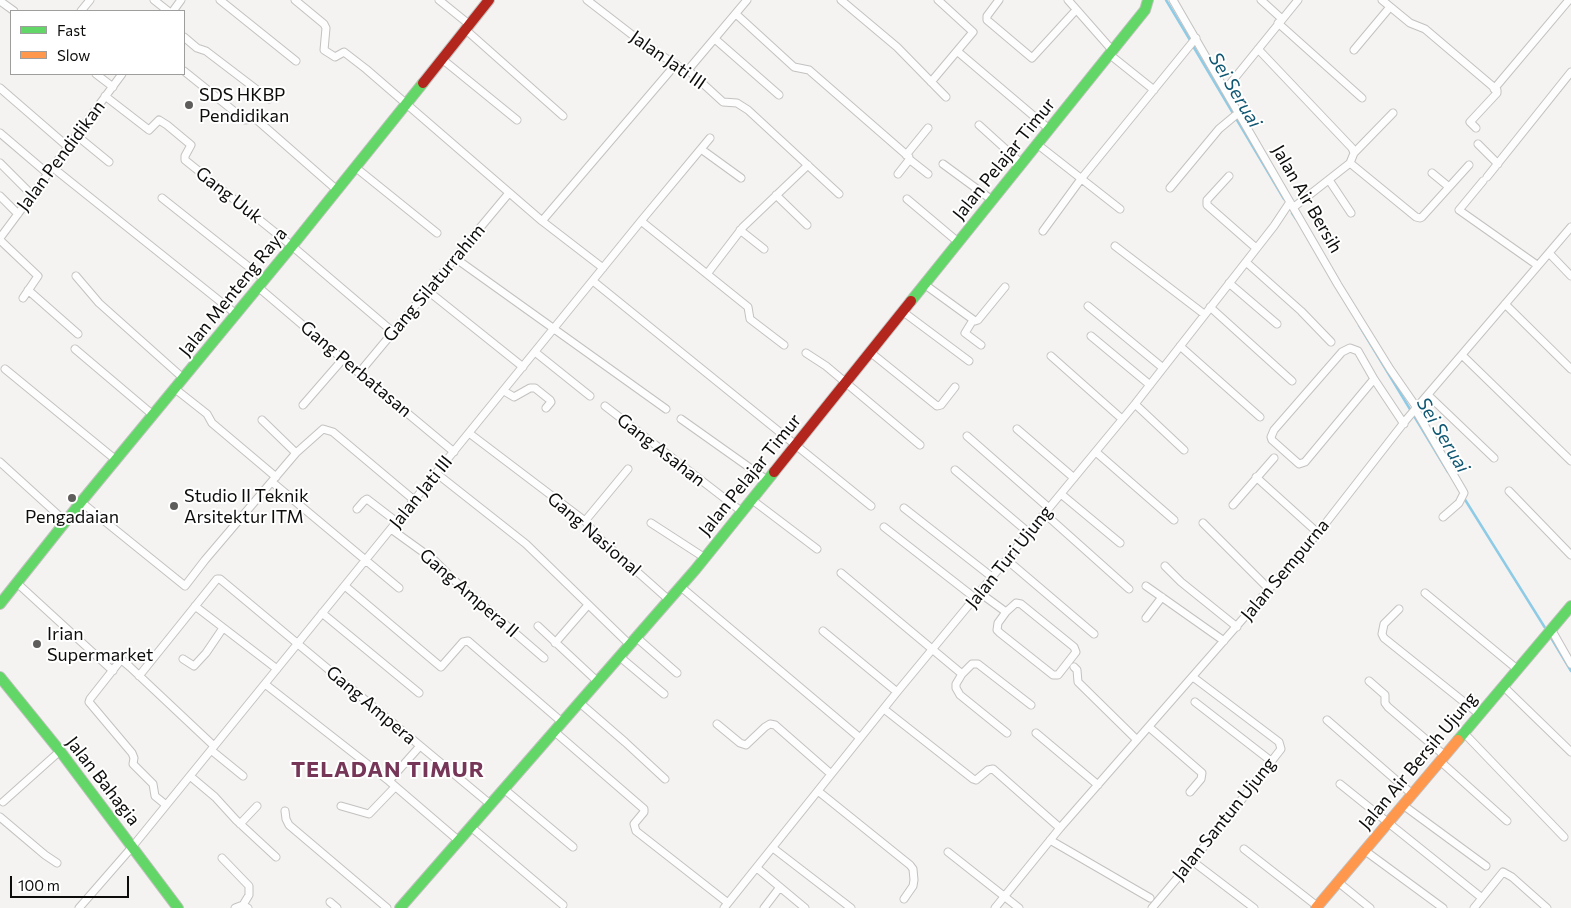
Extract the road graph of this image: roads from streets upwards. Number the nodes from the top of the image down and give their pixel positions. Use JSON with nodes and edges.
{"nodes":[{"id":1,"x":90,"y":0,"type":"edge"},
{"id":2,"x":154,"y":0,"type":"edge"},
{"id":3,"x":220,"y":0,"type":"edge"},
{"id":4,"x":295,"y":0,"type":"edge"},
{"id":5,"x":439,"y":0,"type":"edge"},
{"id":6,"x":490,"y":0,"type":"edge"},
{"id":7,"x":587,"y":0,"type":"edge"},
{"id":8,"x":747,"y":0,"type":"edge"},
{"id":9,"x":841,"y":0,"type":"edge"},
{"id":10,"x":999,"y":0,"type":"edge"},
{"id":11,"x":1068,"y":0,"type":"edge"},
{"id":12,"x":1148,"y":0,"type":"edge"},
{"id":13,"x":1173,"y":0,"type":"edge"},
{"id":14,"x":1261,"y":0,"type":"edge"},
{"id":15,"x":1298,"y":0,"type":"edge"},
{"id":16,"x":1382,"y":0,"type":"edge"},
{"id":17,"x":1569,"y":0,"type":"edge"},
{"id":18,"x":0,"y":1,"type":"edge"},
{"id":19,"x":943,"y":2,"type":"edge"},
{"id":20,"x":1390,"y":7,"type":"junction"},
{"id":21,"x":13,"y":10,"type":"edge"},
{"id":22,"x":82,"y":10,"type":"edge"},
{"id":23,"x":167,"y":10,"type":"edge"},
{"id":24,"x":1076,"y":10,"type":"junction"},
{"id":25,"x":736,"y":14,"type":"junction"},
{"id":26,"x":1280,"y":21,"type":"junction"},
{"id":27,"x":468,"y":27,"type":"junction"},
{"id":28,"x":185,"y":38,"type":"edge"},
{"id":29,"x":1196,"y":38,"type":"junction"},
{"id":30,"x":716,"y":39,"type":"junction"},
{"id":31,"x":1258,"y":48,"type":"junction"},
{"id":32,"x":1354,"y":50,"type":"dead end"},
{"id":33,"x":957,"y":51,"type":"junction"},
{"id":34,"x":1110,"y":52,"type":"junction"},
{"id":35,"x":442,"y":59,"type":"junction"},
{"id":36,"x":296,"y":61,"type":"dead end"},
{"id":37,"x":676,"y":64,"type":"junction"},
{"id":38,"x":688,"y":70,"type":"junction"},
{"id":39,"x":185,"y":72,"type":"edge"},
{"id":40,"x":1571,"y":72,"type":"edge"},
{"id":41,"x":97,"y":75,"type":"edge"},
{"id":42,"x":121,"y":75,"type":"edge"},
{"id":43,"x":930,"y":82,"type":"junction"},
{"id":44,"x":113,"y":87,"type":"junction"},
{"id":45,"x":0,"y":88,"type":"edge"},
{"id":46,"x":1494,"y":89,"type":"junction"},
{"id":47,"x":1154,"y":90,"type":"junction"},
{"id":48,"x":1225,"y":90,"type":"junction"},
{"id":49,"x":779,"y":95,"type":"dead end"},
{"id":50,"x":105,"y":96,"type":"junction"},
{"id":51,"x":946,"y":97,"type":"dead end"},
{"id":52,"x":1362,"y":98,"type":"dead end"},
{"id":53,"x":269,"y":100,"type":"dead end"},
{"id":54,"x":407,"y":103,"type":"junction"},
{"id":55,"x":1393,"y":113,"type":"dead end"},
{"id":56,"x":1235,"y":115,"type":"junction"},
{"id":57,"x":563,"y":116,"type":"dead end"},
{"id":58,"x":517,"y":120,"type":"dead end"},
{"id":59,"x":979,"y":125,"type":"dead end"},
{"id":60,"x":928,"y":128,"type":"dead end"},
{"id":61,"x":1476,"y":128,"type":"dead end"},
{"id":62,"x":1049,"y":129,"type":"junction"},
{"id":63,"x":0,"y":133,"type":"edge"},
{"id":64,"x":76,"y":135,"type":"junction"},
{"id":65,"x":710,"y":138,"type":"dead end"},
{"id":66,"x":1037,"y":144,"type":"junction"},
{"id":67,"x":1478,"y":144,"type":"dead end"},
{"id":68,"x":68,"y":146,"type":"junction"},
{"id":69,"x":700,"y":149,"type":"junction"},
{"id":70,"x":908,"y":157,"type":"junction"},
{"id":71,"x":1352,"y":159,"type":"junction"},
{"id":72,"x":109,"y":162,"type":"dead end"},
{"id":73,"x":0,"y":163,"type":"edge"},
{"id":74,"x":1021,"y":163,"type":"junction"},
{"id":75,"x":944,"y":164,"type":"dead end"},
{"id":76,"x":1498,"y":164,"type":"junction"},
{"id":77,"x":808,"y":165,"type":"junction"},
{"id":78,"x":1469,"y":165,"type":"dead end"},
{"id":79,"x":355,"y":167,"type":"junction"},
{"id":80,"x":50,"y":170,"type":"junction"},
{"id":81,"x":1432,"y":173,"type":"dead end"},
{"id":82,"x":898,"y":174,"type":"dead end"},
{"id":83,"x":928,"y":174,"type":"dead end"},
{"id":84,"x":1229,"y":176,"type":"dead end"},
{"id":85,"x":741,"y":178,"type":"dead end"},
{"id":86,"x":1081,"y":179,"type":"junction"},
{"id":87,"x":1330,"y":180,"type":"junction"},
{"id":88,"x":1449,"y":187,"type":"junction"},
{"id":89,"x":1170,"y":188,"type":"dead end"},
{"id":90,"x":337,"y":190,"type":"junction"},
{"id":91,"x":509,"y":193,"type":"junction"},
{"id":92,"x":839,"y":194,"type":"dead end"},
{"id":93,"x":32,"y":195,"type":"junction"},
{"id":94,"x":776,"y":195,"type":"junction"},
{"id":95,"x":0,"y":196,"type":"edge"},
{"id":96,"x":162,"y":198,"type":"dead end"},
{"id":97,"x":907,"y":199,"type":"dead end"},
{"id":98,"x":992,"y":200,"type":"junction"},
{"id":99,"x":1292,"y":205,"type":"junction"},
{"id":100,"x":1120,"y":209,"type":"dead end"},
{"id":101,"x":1351,"y":213,"type":"dead end"},
{"id":102,"x":18,"y":214,"type":"junction"},
{"id":103,"x":542,"y":221,"type":"junction"},
{"id":104,"x":641,"y":221,"type":"junction"},
{"id":105,"x":807,"y":225,"type":"dead end"},
{"id":106,"x":1571,"y":227,"type":"edge"},
{"id":107,"x":740,"y":230,"type":"junction"},
{"id":108,"x":1043,"y":231,"type":"dead end"},
{"id":109,"x":437,"y":233,"type":"dead end"},
{"id":110,"x":0,"y":239,"type":"edge"},
{"id":111,"x":958,"y":242,"type":"junction"},
{"id":112,"x":292,"y":246,"type":"junction"},
{"id":113,"x":1115,"y":246,"type":"dead end"},
{"id":114,"x":1256,"y":248,"type":"junction"},
{"id":115,"x":764,"y":249,"type":"dead end"},
{"id":116,"x":1549,"y":253,"type":"junction"},
{"id":117,"x":455,"y":258,"type":"junction"},
{"id":118,"x":1246,"y":262,"type":"junction"},
{"id":119,"x":1537,"y":265,"type":"junction"},
{"id":120,"x":603,"y":268,"type":"junction"},
{"id":121,"x":707,"y":274,"type":"junction"},
{"id":122,"x":76,"y":276,"type":"dead end"},
{"id":123,"x":1571,"y":276,"type":"edge"},
{"id":124,"x":593,"y":281,"type":"junction"},
{"id":125,"x":261,"y":283,"type":"junction"},
{"id":126,"x":1229,"y":283,"type":"junction"},
{"id":127,"x":924,"y":284,"type":"junction"},
{"id":128,"x":1005,"y":287,"type":"dead end"},
{"id":129,"x":28,"y":290,"type":"junction"},
{"id":130,"x":428,"y":291,"type":"junction"},
{"id":131,"x":22,"y":298,"type":"dead end"},
{"id":132,"x":1505,"y":304,"type":"junction"},
{"id":133,"x":1088,"y":306,"type":"dead end"},
{"id":134,"x":1210,"y":307,"type":"junction"},
{"id":135,"x":902,"y":312,"type":"junction"},
{"id":136,"x":236,"y":314,"type":"junction"},
{"id":137,"x":1204,"y":314,"type":"junction"},
{"id":138,"x":973,"y":320,"type":"junction"},
{"id":139,"x":1278,"y":324,"type":"dead end"},
{"id":140,"x":554,"y":329,"type":"junction"},
{"id":141,"x":393,"y":332,"type":"junction"},
{"id":142,"x":78,"y":334,"type":"dead end"},
{"id":143,"x":1091,"y":336,"type":"dead end"},
{"id":144,"x":1331,"y":342,"type":"dead end"},
{"id":145,"x":784,"y":345,"type":"dead end"},
{"id":146,"x":981,"y":345,"type":"dead end"},
{"id":147,"x":1180,"y":346,"type":"junction"},
{"id":148,"x":75,"y":349,"type":"dead end"},
{"id":149,"x":535,"y":352,"type":"junction"},
{"id":150,"x":870,"y":352,"type":"junction"},
{"id":151,"x":806,"y":353,"type":"dead end"},
{"id":152,"x":1462,"y":354,"type":"junction"},
{"id":153,"x":1051,"y":356,"type":"dead end"},
{"id":154,"x":343,"y":359,"type":"junction"},
{"id":155,"x":969,"y":361,"type":"dead end"},
{"id":156,"x":523,"y":367,"type":"junction"},
{"id":157,"x":1163,"y":368,"type":"junction"},
{"id":158,"x":5,"y":369,"type":"dead end"},
{"id":159,"x":1571,"y":369,"type":"edge"},
{"id":160,"x":359,"y":374,"type":"junction"},
{"id":161,"x":184,"y":378,"type":"junction"},
{"id":162,"x":1374,"y":379,"type":"junction"},
{"id":163,"x":1292,"y":381,"type":"dead end"},
{"id":164,"x":845,"y":382,"type":"junction"},
{"id":165,"x":1150,"y":385,"type":"junction"},
{"id":166,"x":955,"y":387,"type":"dead end"},
{"id":167,"x":174,"y":388,"type":"junction"},
{"id":168,"x":504,"y":391,"type":"junction"},
{"id":169,"x":1428,"y":395,"type":"junction"},
{"id":170,"x":590,"y":396,"type":"dead end"},
{"id":171,"x":1135,"y":404,"type":"junction"},
{"id":172,"x":303,"y":405,"type":"dead end"},
{"id":173,"x":605,"y":406,"type":"dead end"},
{"id":174,"x":1414,"y":406,"type":"junction"},
{"id":175,"x":546,"y":408,"type":"dead end"},
{"id":176,"x":666,"y":409,"type":"dead end"},
{"id":177,"x":153,"y":415,"type":"junction"},
{"id":178,"x":1260,"y":417,"type":"dead end"},
{"id":179,"x":681,"y":419,"type":"dead end"},
{"id":180,"x":1122,"y":419,"type":"junction"},
{"id":181,"x":262,"y":420,"type":"dead end"},
{"id":182,"x":1405,"y":422,"type":"junction"},
{"id":183,"x":1017,"y":429,"type":"dead end"},
{"id":184,"x":469,"y":433,"type":"junction"},
{"id":185,"x":967,"y":436,"type":"dead end"},
{"id":186,"x":920,"y":444,"type":"dead end"},
{"id":187,"x":795,"y":445,"type":"junction"},
{"id":188,"x":1184,"y":450,"type":"dead end"},
{"id":189,"x":454,"y":452,"type":"junction"},
{"id":190,"x":1096,"y":452,"type":"junction"},
{"id":191,"x":296,"y":453,"type":"junction"},
{"id":192,"x":1274,"y":458,"type":"dead end"},
{"id":193,"x":1494,"y":458,"type":"dead end"},
{"id":194,"x":116,"y":460,"type":"junction"},
{"id":195,"x":1571,"y":461,"type":"edge"},
{"id":196,"x":0,"y":462,"type":"edge"},
{"id":197,"x":628,"y":468,"type":"dead end"},
{"id":198,"x":955,"y":470,"type":"dead end"},
{"id":199,"x":436,"y":473,"type":"junction"},
{"id":200,"x":1256,"y":477,"type":"junction"},
{"id":201,"x":1074,"y":478,"type":"junction"},
{"id":202,"x":274,"y":480,"type":"junction"},
{"id":203,"x":767,"y":480,"type":"junction"},
{"id":204,"x":1509,"y":491,"type":"dead end"},
{"id":205,"x":1061,"y":494,"type":"junction"},
{"id":206,"x":414,"y":500,"type":"junction"},
{"id":207,"x":751,"y":500,"type":"junction"},
{"id":208,"x":81,"y":502,"type":"junction"},
{"id":209,"x":1233,"y":505,"type":"dead end"},
{"id":210,"x":871,"y":506,"type":"dead end"},
{"id":211,"x":904,"y":508,"type":"dead end"},
{"id":212,"x":357,"y":509,"type":"dead end"},
{"id":213,"x":741,"y":511,"type":"junction"},
{"id":214,"x":1047,"y":511,"type":"junction"},
{"id":215,"x":1443,"y":517,"type":"dead end"},
{"id":216,"x":1174,"y":520,"type":"dead end"},
{"id":217,"x":585,"y":521,"type":"junction"},
{"id":218,"x":66,"y":522,"type":"junction"},
{"id":219,"x":397,"y":522,"type":"junction"},
{"id":220,"x":651,"y":522,"type":"dead end"},
{"id":221,"x":1202,"y":523,"type":"dead end"},
{"id":222,"x":884,"y":527,"type":"dead end"},
{"id":223,"x":391,"y":529,"type":"junction"},
{"id":224,"x":1028,"y":533,"type":"junction"},
{"id":225,"x":1318,"y":533,"type":"junction"},
{"id":226,"x":1120,"y":543,"type":"dead end"},
{"id":227,"x":817,"y":549,"type":"dead end"},
{"id":228,"x":1571,"y":555,"type":"edge"},
{"id":229,"x":705,"y":558,"type":"junction"},
{"id":230,"x":1006,"y":560,"type":"junction"},
{"id":231,"x":365,"y":561,"type":"junction"},
{"id":232,"x":1165,"y":566,"type":"dead end"},
{"id":233,"x":841,"y":573,"type":"dead end"},
{"id":234,"x":992,"y":577,"type":"junction"},
{"id":235,"x":17,"y":583,"type":"junction"},
{"id":236,"x":345,"y":586,"type":"junction"},
{"id":237,"x":1146,"y":586,"type":"dead end"},
{"id":238,"x":681,"y":587,"type":"junction"},
{"id":239,"x":399,"y":588,"type":"dead end"},
{"id":240,"x":1129,"y":589,"type":"dead end"},
{"id":241,"x":1269,"y":589,"type":"junction"},
{"id":242,"x":1425,"y":594,"type":"dead end"},
{"id":243,"x":978,"y":596,"type":"junction"},
{"id":244,"x":1162,"y":597,"type":"junction"},
{"id":245,"x":669,"y":600,"type":"junction"},
{"id":246,"x":0,"y":604,"type":"edge"},
{"id":247,"x":588,"y":605,"type":"junction"},
{"id":248,"x":195,"y":606,"type":"junction"},
{"id":249,"x":1571,"y":606,"type":"edge"},
{"id":250,"x":1399,"y":609,"type":"dead end"},
{"id":251,"x":1006,"y":612,"type":"junction"},
{"id":252,"x":322,"y":613,"type":"junction"},
{"id":253,"x":1146,"y":618,"type":"dead end"},
{"id":254,"x":538,"y":626,"type":"dead end"},
{"id":255,"x":1237,"y":626,"type":"junction"},
{"id":256,"x":223,"y":628,"type":"junction"},
{"id":257,"x":823,"y":631,"type":"dead end"},
{"id":258,"x":1549,"y":632,"type":"junction"},
{"id":259,"x":1094,"y":634,"type":"dead end"},
{"id":260,"x":633,"y":641,"type":"junction"},
{"id":261,"x":1224,"y":641,"type":"junction"},
{"id":262,"x":555,"y":642,"type":"junction"},
{"id":263,"x":298,"y":644,"type":"junction"},
{"id":264,"x":933,"y":649,"type":"junction"},
{"id":265,"x":620,"y":657,"type":"junction"},
{"id":266,"x":544,"y":658,"type":"dead end"},
{"id":267,"x":183,"y":659,"type":"dead end"},
{"id":268,"x":1571,"y":664,"type":"edge"},
{"id":269,"x":1074,"y":667,"type":"dead end"},
{"id":270,"x":277,"y":669,"type":"junction"},
{"id":271,"x":1518,"y":669,"type":"junction"},
{"id":272,"x":113,"y":671,"type":"junction"},
{"id":273,"x":677,"y":673,"type":"dead end"},
{"id":274,"x":962,"y":674,"type":"junction"},
{"id":275,"x":139,"y":676,"type":"junction"},
{"id":276,"x":0,"y":677,"type":"edge"},
{"id":277,"x":1193,"y":677,"type":"junction"},
{"id":278,"x":1369,"y":681,"type":"dead end"},
{"id":279,"x":598,"y":682,"type":"junction"},
{"id":280,"x":265,"y":684,"type":"junction"},
{"id":281,"x":1503,"y":686,"type":"junction"},
{"id":282,"x":897,"y":692,"type":"junction"},
{"id":283,"x":419,"y":693,"type":"dead end"},
{"id":284,"x":664,"y":694,"type":"dead end"},
{"id":285,"x":1195,"y":702,"type":"dead end"},
{"id":286,"x":580,"y":703,"type":"junction"},
{"id":287,"x":1031,"y":705,"type":"dead end"},
{"id":288,"x":884,"y":709,"type":"junction"},
{"id":289,"x":1479,"y":714,"type":"junction"},
{"id":290,"x":1327,"y":720,"type":"dead end"},
{"id":291,"x":563,"y":723,"type":"junction"},
{"id":292,"x":717,"y":724,"type":"dead end"},
{"id":293,"x":1149,"y":727,"type":"junction"},
{"id":294,"x":556,"y":732,"type":"junction"},
{"id":295,"x":1007,"y":733,"type":"dead end"},
{"id":296,"x":1036,"y":733,"type":"dead end"},
{"id":297,"x":1464,"y":733,"type":"junction"},
{"id":298,"x":860,"y":738,"type":"junction"},
{"id":299,"x":1137,"y":740,"type":"junction"},
{"id":300,"x":420,"y":746,"type":"junction"},
{"id":301,"x":212,"y":748,"type":"junction"},
{"id":302,"x":60,"y":751,"type":"junction"},
{"id":303,"x":1571,"y":752,"type":"edge"},
{"id":304,"x":1442,"y":758,"type":"junction"},
{"id":305,"x":1271,"y":761,"type":"junction"},
{"id":306,"x":831,"y":774,"type":"junction"},
{"id":307,"x":190,"y":776,"type":"junction"},
{"id":308,"x":243,"y":776,"type":"dead end"},
{"id":309,"x":665,"y":779,"type":"dead end"},
{"id":310,"x":389,"y":781,"type":"junction"},
{"id":311,"x":1098,"y":784,"type":"junction"},
{"id":312,"x":1340,"y":784,"type":"dead end"},
{"id":313,"x":395,"y":787,"type":"junction"},
{"id":314,"x":504,"y":789,"type":"junction"},
{"id":315,"x":818,"y":791,"type":"junction"},
{"id":316,"x":1190,"y":792,"type":"dead end"},
{"id":317,"x":1412,"y":794,"type":"junction"},
{"id":318,"x":3,"y":802,"type":"dead end"},
{"id":319,"x":490,"y":804,"type":"junction"},
{"id":320,"x":166,"y":805,"type":"junction"},
{"id":321,"x":1403,"y":805,"type":"junction"},
{"id":322,"x":257,"y":806,"type":"dead end"},
{"id":323,"x":341,"y":806,"type":"dead end"},
{"id":324,"x":284,"y":811,"type":"dead end"},
{"id":325,"x":0,"y":817,"type":"edge"},
{"id":326,"x":1507,"y":821,"type":"dead end"},
{"id":327,"x":1387,"y":823,"type":"junction"},
{"id":328,"x":240,"y":824,"type":"junction"},
{"id":329,"x":470,"y":827,"type":"junction"},
{"id":330,"x":1060,"y":828,"type":"junction"},
{"id":331,"x":1564,"y":837,"type":"dead end"},
{"id":332,"x":1050,"y":840,"type":"junction"},
{"id":333,"x":458,"y":841,"type":"junction"},
{"id":334,"x":133,"y":846,"type":"junction"},
{"id":335,"x":573,"y":847,"type":"dead end"},
{"id":336,"x":773,"y":848,"type":"junction"},
{"id":337,"x":1244,"y":849,"type":"dead end"},
{"id":338,"x":1364,"y":850,"type":"junction"},
{"id":339,"x":948,"y":852,"type":"dead end"},
{"id":340,"x":276,"y":857,"type":"dead end"},
{"id":341,"x":222,"y":858,"type":"dead end"},
{"id":342,"x":1192,"y":860,"type":"junction"},
{"id":343,"x":57,"y":863,"type":"dead end"},
{"id":344,"x":1486,"y":866,"type":"dead end"},
{"id":345,"x":757,"y":868,"type":"junction"},
{"id":346,"x":1338,"y":882,"type":"junction"},
{"id":347,"x":780,"y":887,"type":"junction"},
{"id":348,"x":1004,"y":897,"type":"junction"},
{"id":349,"x":1150,"y":898,"type":"dead end"},
{"id":350,"x":1482,"y":898,"type":"junction"},
{"id":351,"x":904,"y":899,"type":"dead end"},
{"id":352,"x":330,"y":902,"type":"dead end"},
{"id":353,"x":563,"y":905,"type":"dead end"},
{"id":354,"x":726,"y":906,"type":"edge"},
{"id":355,"x":246,"y":907,"type":"edge"},
{"id":356,"x":1317,"y":907,"type":"edge"},
{"id":357,"x":80,"y":908,"type":"edge"},
{"id":358,"x":178,"y":908,"type":"edge"},
{"id":359,"x":235,"y":908,"type":"edge"},
{"id":360,"x":337,"y":908,"type":"edge"},
{"id":361,"x":387,"y":908,"type":"edge"},
{"id":362,"x":400,"y":908,"type":"edge"},
{"id":363,"x":764,"y":908,"type":"edge"},
{"id":364,"x":805,"y":908,"type":"edge"},
{"id":365,"x":851,"y":908,"type":"edge"},
{"id":366,"x":995,"y":908,"type":"edge"},
{"id":367,"x":1019,"y":908,"type":"edge"},
{"id":368,"x":1152,"y":908,"type":"edge"},
{"id":369,"x":1254,"y":908,"type":"edge"},
{"id":370,"x":1370,"y":908,"type":"edge"},
{"id":371,"x":1442,"y":908,"type":"edge"},
{"id":372,"x":1474,"y":908,"type":"edge"},
{"id":373,"x":1547,"y":908,"type":"edge"}],
"edges":[{"from":1,"to":22,"type":"street"},
{"from":2,"to":23,"type":"street"},
{"from":3,"to":36,"type":"street"},
{"from":4,"to":54,"type":"street"},
{"from":5,"to":27,"type":"street"},
{"from":6,"to":27,"type":"street","name":"Jalan Menteng Raya"},
{"from":7,"to":37,"type":"street","name":"Jalan Jati III"},
{"from":8,"to":25,"type":"street"},
{"from":9,"to":43,"type":"street"},
{"from":10,"to":24,"type":"street"},
{"from":11,"to":24,"type":"street"},
{"from":12,"to":34,"type":"street"},
{"from":13,"to":29,"type":"street","name":"Jalan Air Bersih"},
{"from":14,"to":26,"type":"street"},
{"from":15,"to":26,"type":"street"},
{"from":16,"to":20,"type":"street"},
{"from":17,"to":46,"type":"street"},
{"from":18,"to":21,"type":"street"},
{"from":19,"to":33,"type":"street"},
{"from":20,"to":32,"type":"street"},
{"from":20,"to":46,"type":"street"},
{"from":24,"to":34,"type":"street"},
{"from":25,"to":30,"type":"street"},
{"from":25,"to":70,"type":"street"},
{"from":26,"to":31,"type":"street"},
{"from":26,"to":52,"type":"street"},
{"from":27,"to":35,"type":"street","name":"Jalan Menteng Raya"},
{"from":27,"to":57,"type":"street"},
{"from":28,"to":53,"type":"street"},
{"from":29,"to":47,"type":"street"},
{"from":29,"to":48,"type":"street","name":"Jalan Air Bersih"},
{"from":30,"to":38,"type":"street"},
{"from":30,"to":49,"type":"street"},
{"from":31,"to":48,"type":"street"},
{"from":31,"to":71,"type":"street"},
{"from":33,"to":43,"type":"street"},
{"from":33,"to":62,"type":"street"},
{"from":34,"to":47,"type":"street"},
{"from":34,"to":62,"type":"street","name":"Jalan Pelajar Timur"},
{"from":35,"to":54,"type":"street","name":"Jalan Menteng Raya"},
{"from":35,"to":58,"type":"street"},
{"from":37,"to":38,"type":"street","name":"Jalan Jati III"},
{"from":37,"to":103,"type":"street"},
{"from":38,"to":77,"type":"street","name":"Jalan Jati III"},
{"from":39,"to":90,"type":"street"},
{"from":40,"to":76,"type":"street"},
{"from":41,"to":44,"type":"street"},
{"from":42,"to":44,"type":"street","name":"Jalan Pendidikan"},
{"from":43,"to":51,"type":"street"},
{"from":44,"to":50,"type":"street","name":"Jalan Pendidikan"},
{"from":45,"to":68,"type":"street"},
{"from":46,"to":61,"type":"street"},
{"from":47,"to":86,"type":"street"},
{"from":48,"to":56,"type":"street","name":"Jalan Air Bersih"},
{"from":50,"to":64,"type":"street","name":"Jalan Pendidikan"},
{"from":50,"to":112,"type":"street","name":"Gang Uuk"},
{"from":54,"to":79,"type":"street","name":"Jalan Menteng Raya"},
{"from":54,"to":91,"type":"street"},
{"from":55,"to":71,"type":"street","name":"Jalan Turi Ujung"},
{"from":56,"to":89,"type":"street"},
{"from":56,"to":99,"type":"street","name":"Jalan Air Bersih"},
{"from":59,"to":74,"type":"street"},
{"from":60,"to":70,"type":"street"},
{"from":62,"to":66,"type":"street","name":"Jalan Pelajar Timur"},
{"from":63,"to":80,"type":"street"},
{"from":64,"to":68,"type":"street","name":"Jalan Pendidikan"},
{"from":64,"to":72,"type":"street"},
{"from":65,"to":69,"type":"street","name":"Jalan Jati III"},
{"from":66,"to":74,"type":"street","name":"Jalan Pelajar Timur"},
{"from":66,"to":86,"type":"street"},
{"from":67,"to":76,"type":"street"},
{"from":68,"to":80,"type":"street","name":"Jalan Pendidikan"},
{"from":69,"to":85,"type":"street"},
{"from":69,"to":104,"type":"street","name":"Jalan Jati III"},
{"from":70,"to":82,"type":"street"},
{"from":70,"to":83,"type":"street"},
{"from":71,"to":87,"type":"street","name":"Jalan Turi Ujung"},
{"from":71,"to":88,"type":"street"},
{"from":73,"to":93,"type":"street"},
{"from":74,"to":98,"type":"street","name":"Jalan Pelajar Timur"},
{"from":75,"to":98,"type":"street"},
{"from":76,"to":119,"type":"street"},
{"from":77,"to":92,"type":"street","name":"Jalan Jati III"},
{"from":77,"to":94,"type":"street"},
{"from":78,"to":88,"type":"street"},
{"from":79,"to":90,"type":"street","name":"Jalan Menteng Raya"},
{"from":79,"to":109,"type":"street"},
{"from":80,"to":93,"type":"street","name":"Jalan Pendidikan"},
{"from":80,"to":136,"type":"street"},
{"from":81,"to":88,"type":"street"},
{"from":84,"to":114,"type":"street"},
{"from":86,"to":100,"type":"street"},
{"from":86,"to":108,"type":"street"},
{"from":87,"to":99,"type":"street","name":"Jalan Turi Ujung"},
{"from":87,"to":101,"type":"street"},
{"from":90,"to":112,"type":"street","name":"Jalan Menteng Raya"},
{"from":91,"to":103,"type":"street"},
{"from":91,"to":117,"type":"street","name":"Gang Silaturrahim"},
{"from":93,"to":102,"type":"street","name":"Jalan Pendidikan"},
{"from":94,"to":105,"type":"street"},
{"from":94,"to":107,"type":"street"},
{"from":95,"to":102,"type":"street"},
{"from":96,"to":125,"type":"street","name":"Gang Perbatasan"},
{"from":97,"to":111,"type":"street"},
{"from":98,"to":111,"type":"street","name":"Jalan Pelajar Timur"},
{"from":99,"to":114,"type":"street","name":"Jalan Turi Ujung"},
{"from":99,"to":174,"type":"street","name":"Jalan Air Bersih"},
{"from":102,"to":110,"type":"street","name":"Jalan Pendidikan"},
{"from":103,"to":120,"type":"street"},
{"from":104,"to":120,"type":"street","name":"Jalan Jati III"},
{"from":104,"to":121,"type":"street"},
{"from":106,"to":116,"type":"street","name":"Jalan Sempurna"},
{"from":107,"to":115,"type":"street"},
{"from":107,"to":121,"type":"street"},
{"from":110,"to":129,"type":"street"},
{"from":111,"to":127,"type":"street","name":"Jalan Pelajar Timur"},
{"from":112,"to":125,"type":"street","name":"Jalan Menteng Raya"},
{"from":112,"to":141,"type":"street","name":"Gang Uuk"},
{"from":113,"to":137,"type":"street"},
{"from":114,"to":118,"type":"street","name":"Jalan Turi Ujung"},
{"from":116,"to":119,"type":"street","name":"Jalan Sempurna"},
{"from":116,"to":123,"type":"street"},
{"from":117,"to":130,"type":"street","name":"Gang Silaturrahim"},
{"from":117,"to":140,"type":"street"},
{"from":118,"to":126,"type":"street","name":"Jalan Turi Ujung"},
{"from":118,"to":144,"type":"street"},
{"from":119,"to":132,"type":"street","name":"Jalan Sempurna"},
{"from":120,"to":124,"type":"street","name":"Jalan Jati III"},
{"from":121,"to":145,"type":"street"},
{"from":122,"to":161,"type":"street"},
{"from":124,"to":140,"type":"street","name":"Jalan Jati III"},
{"from":124,"to":187,"type":"street"},
{"from":125,"to":136,"type":"street","name":"Jalan Menteng Raya"},
{"from":125,"to":154,"type":"street","name":"Gang Perbatasan"},
{"from":126,"to":134,"type":"street","name":"Jalan Turi Ujung"},
{"from":126,"to":139,"type":"street"},
{"from":127,"to":135,"type":"street","name":"Jalan Pelajar Timur"},
{"from":127,"to":138,"type":"street"},
{"from":128,"to":138,"type":"street"},
{"from":129,"to":131,"type":"street"},
{"from":129,"to":142,"type":"street"},
{"from":130,"to":141,"type":"street","name":"Gang Silaturrahim"},
{"from":130,"to":156,"type":"street"},
{"from":132,"to":152,"type":"street","name":"Jalan Sempurna"},
{"from":132,"to":159,"type":"street"},
{"from":133,"to":157,"type":"street"},
{"from":134,"to":137,"type":"street","name":"Jalan Turi Ujung"},
{"from":134,"to":163,"type":"street"},
{"from":135,"to":150,"type":"street","name":"Jalan Pelajar Timur"},
{"from":135,"to":155,"type":"street"},
{"from":136,"to":161,"type":"street","name":"Jalan Menteng Raya"},
{"from":137,"to":147,"type":"street","name":"Jalan Turi Ujung"},
{"from":138,"to":146,"type":"street"},
{"from":140,"to":149,"type":"street","name":"Jalan Jati III"},
{"from":140,"to":176,"type":"street"},
{"from":141,"to":160,"type":"street","name":"Gang Silaturrahim"},
{"from":143,"to":165,"type":"street"},
{"from":147,"to":157,"type":"street","name":"Jalan Turi Ujung"},
{"from":147,"to":178,"type":"street"},
{"from":148,"to":177,"type":"street"},
{"from":149,"to":156,"type":"street","name":"Jalan Jati III"},
{"from":149,"to":170,"type":"street"},
{"from":150,"to":164,"type":"street","name":"Jalan Pelajar Timur"},
{"from":150,"to":166,"type":"street"},
{"from":151,"to":164,"type":"street"},
{"from":152,"to":169,"type":"street","name":"Jalan Sempurna"},
{"from":152,"to":195,"type":"street"},
{"from":153,"to":180,"type":"street"},
{"from":154,"to":160,"type":"street","name":"Gang Perbatasan"},
{"from":154,"to":172,"type":"street"},
{"from":156,"to":168,"type":"street","name":"Jalan Jati III"},
{"from":157,"to":165,"type":"street","name":"Jalan Turi Ujung"},
{"from":158,"to":194,"type":"street"},
{"from":160,"to":189,"type":"street","name":"Gang Perbatasan"},
{"from":161,"to":167,"type":"street","name":"Jalan Menteng Raya"},
{"from":162,"to":162,"type":"street"},
{"from":162,"to":182,"type":"street"},
{"from":164,"to":186,"type":"street"},
{"from":164,"to":187,"type":"street","name":"Jalan Pelajar Timur"},
{"from":165,"to":171,"type":"street","name":"Jalan Turi Ujung"},
{"from":167,"to":177,"type":"street","name":"Jalan Menteng Raya"},
{"from":167,"to":202,"type":"street"},
{"from":168,"to":175,"type":"street"},
{"from":168,"to":184,"type":"street","name":"Jalan Jati III"},
{"from":169,"to":174,"type":"street","name":"Jalan Sempurna"},
{"from":169,"to":193,"type":"street"},
{"from":171,"to":180,"type":"street","name":"Jalan Turi Ujung"},
{"from":171,"to":188,"type":"street"},
{"from":173,"to":213,"type":"street","name":"Gang Asahan"},
{"from":174,"to":182,"type":"street","name":"Jalan Sempurna"},
{"from":174,"to":215,"type":"street","name":"Jalan Air Bersih"},
{"from":177,"to":194,"type":"street","name":"Jalan Menteng Raya"},
{"from":179,"to":203,"type":"street"},
{"from":180,"to":190,"type":"street","name":"Jalan Turi Ujung"},
{"from":181,"to":191,"type":"street"},
{"from":182,"to":225,"type":"street","name":"Jalan Sempurna"},
{"from":183,"to":201,"type":"street"},
{"from":184,"to":189,"type":"street","name":"Jalan Jati III"},
{"from":184,"to":217,"type":"street","name":"Gang Nasional"},
{"from":185,"to":214,"type":"street"},
{"from":187,"to":203,"type":"street","name":"Jalan Pelajar Timur"},
{"from":187,"to":210,"type":"street"},
{"from":189,"to":199,"type":"street","name":"Jalan Jati III"},
{"from":190,"to":201,"type":"street","name":"Jalan Turi Ujung"},
{"from":190,"to":216,"type":"street"},
{"from":191,"to":202,"type":"street"},
{"from":191,"to":206,"type":"street"},
{"from":192,"to":200,"type":"street"},
{"from":194,"to":208,"type":"street","name":"Jalan Menteng Raya"},
{"from":196,"to":218,"type":"street"},
{"from":197,"to":217,"type":"street"},
{"from":198,"to":224,"type":"street"},
{"from":199,"to":206,"type":"street","name":"Jalan Jati III"},
{"from":199,"to":247,"type":"street"},
{"from":200,"to":209,"type":"street"},
{"from":200,"to":225,"type":"street"},
{"from":201,"to":205,"type":"street","name":"Jalan Turi Ujung"},
{"from":202,"to":208,"type":"street"},
{"from":202,"to":231,"type":"street"},
{"from":203,"to":207,"type":"street","name":"Jalan Pelajar Timur"},
{"from":204,"to":228,"type":"street"},
{"from":205,"to":214,"type":"street","name":"Jalan Turi Ujung"},
{"from":205,"to":226,"type":"street"},
{"from":206,"to":219,"type":"street","name":"Jalan Jati III"},
{"from":207,"to":213,"type":"street","name":"Jalan Pelajar Timur"},
{"from":207,"to":227,"type":"street"},
{"from":208,"to":218,"type":"street","name":"Jalan Menteng Raya"},
{"from":211,"to":234,"type":"street"},
{"from":212,"to":219,"type":"street"},
{"from":213,"to":229,"type":"street","name":"Jalan Pelajar Timur"},
{"from":214,"to":224,"type":"street","name":"Jalan Turi Ujung"},
{"from":214,"to":240,"type":"street"},
{"from":217,"to":245,"type":"street","name":"Gang Nasional"},
{"from":218,"to":235,"type":"street","name":"Jalan Menteng Raya"},
{"from":219,"to":223,"type":"street","name":"Jalan Jati III"},
{"from":220,"to":229,"type":"street"},
{"from":221,"to":241,"type":"street"},
{"from":222,"to":243,"type":"street"},
{"from":223,"to":231,"type":"street","name":"Jalan Jati III"},
{"from":223,"to":266,"type":"street","name":"Gang Ampera II"},
{"from":224,"to":230,"type":"street","name":"Jalan Turi Ujung"},
{"from":225,"to":241,"type":"street","name":"Jalan Sempurna"},
{"from":229,"to":238,"type":"street","name":"Jalan Pelajar Timur"},
{"from":230,"to":234,"type":"street","name":"Jalan Turi Ujung"},
{"from":230,"to":259,"type":"street"},
{"from":231,"to":236,"type":"street","name":"Jalan Jati III"},
{"from":231,"to":239,"type":"street"},
{"from":232,"to":255,"type":"street"},
{"from":233,"to":264,"type":"street"},
{"from":234,"to":243,"type":"street","name":"Jalan Turi Ujung"},
{"from":235,"to":246,"type":"street","name":"Jalan Menteng Raya"},
{"from":235,"to":272,"type":"street"},
{"from":236,"to":252,"type":"street","name":"Jalan Jati III"},
{"from":236,"to":291,"type":"street"},
{"from":237,"to":244,"type":"street"},
{"from":238,"to":245,"type":"street","name":"Jalan Pelajar Timur"},
{"from":238,"to":298,"type":"street"},
{"from":241,"to":255,"type":"street","name":"Jalan Sempurna"},
{"from":242,"to":271,"type":"street"},
{"from":243,"to":251,"type":"street"},
{"from":243,"to":264,"type":"street","name":"Jalan Turi Ujung"},
{"from":244,"to":253,"type":"street"},
{"from":244,"to":261,"type":"street"},
{"from":245,"to":260,"type":"street","name":"Jalan Pelajar Timur"},
{"from":247,"to":260,"type":"street"},
{"from":247,"to":262,"type":"street"},
{"from":248,"to":256,"type":"street"},
{"from":248,"to":263,"type":"street","name":"Gang Ampera"},
{"from":248,"to":275,"type":"street"},
{"from":249,"to":258,"type":"street"},
{"from":250,"to":289,"type":"street"},
{"from":251,"to":251,"type":"street"},
{"from":252,"to":263,"type":"street","name":"Jalan Jati III"},
{"from":252,"to":283,"type":"street"},
{"from":254,"to":262,"type":"street"},
{"from":255,"to":261,"type":"street","name":"Jalan Sempurna"},
{"from":256,"to":267,"type":"street"},
{"from":256,"to":270,"type":"street"},
{"from":257,"to":282,"type":"street"},
{"from":258,"to":268,"type":"street"},
{"from":258,"to":271,"type":"street","name":"Jalan Air Bersih Ujung"},
{"from":260,"to":265,"type":"street","name":"Jalan Pelajar Timur"},
{"from":260,"to":273,"type":"street"},
{"from":261,"to":277,"type":"street","name":"Jalan Sempurna"},
{"from":262,"to":279,"type":"street"},
{"from":263,"to":270,"type":"street","name":"Jalan Jati III"},
{"from":263,"to":300,"type":"street","name":"Gang Ampera"},
{"from":264,"to":274,"type":"street"},
{"from":264,"to":282,"type":"street","name":"Jalan Turi Ujung"},
{"from":265,"to":279,"type":"street","name":"Jalan Pelajar Timur"},
{"from":265,"to":284,"type":"street"},
{"from":269,"to":299,"type":"street"},
{"from":270,"to":280,"type":"street","name":"Jalan Jati III"},
{"from":271,"to":281,"type":"street","name":"Jalan Air Bersih Ujung"},
{"from":272,"to":275,"type":"street"},
{"from":272,"to":320,"type":"street"},
{"from":274,"to":287,"type":"street"},
{"from":274,"to":295,"type":"street"},
{"from":275,"to":301,"type":"street"},
{"from":276,"to":302,"type":"street","name":"Jalan Bahagia"},
{"from":277,"to":293,"type":"street","name":"Jalan Sempurna"},
{"from":277,"to":305,"type":"street","name":"Jalan Santun Ujung"},
{"from":278,"to":304,"type":"street"},
{"from":279,"to":286,"type":"street","name":"Jalan Pelajar Timur"},
{"from":280,"to":301,"type":"street","name":"Jalan Jati III"},
{"from":280,"to":310,"type":"street"},
{"from":281,"to":289,"type":"street","name":"Jalan Air Bersih Ujung"},
{"from":281,"to":303,"type":"street"},
{"from":282,"to":288,"type":"street","name":"Jalan Turi Ujung"},
{"from":285,"to":305,"type":"street"},
{"from":286,"to":291,"type":"street","name":"Jalan Pelajar Timur"},
{"from":286,"to":309,"type":"street"},
{"from":288,"to":298,"type":"street","name":"Jalan Turi Ujung"},
{"from":288,"to":330,"type":"street"},
{"from":289,"to":297,"type":"street","name":"Jalan Air Bersih Ujung"},
{"from":290,"to":317,"type":"street"},
{"from":291,"to":294,"type":"street","name":"Jalan Pelajar Timur"},
{"from":292,"to":306,"type":"street"},
{"from":293,"to":299,"type":"street","name":"Jalan Sempurna"},
{"from":293,"to":316,"type":"street"},
{"from":294,"to":314,"type":"street","name":"Jalan Pelajar Timur"},
{"from":294,"to":354,"type":"street"},
{"from":296,"to":311,"type":"street"},
{"from":297,"to":304,"type":"street","name":"Jalan Air Bersih Ujung"},
{"from":297,"to":331,"type":"street"},
{"from":298,"to":306,"type":"street","name":"Jalan Turi Ujung"},
{"from":299,"to":311,"type":"street","name":"Jalan Sempurna"},
{"from":300,"to":310,"type":"street"},
{"from":300,"to":319,"type":"street","name":"Gang Ampera"},
{"from":301,"to":307,"type":"street","name":"Jalan Jati III"},
{"from":301,"to":308,"type":"street"},
{"from":302,"to":318,"type":"street"},
{"from":302,"to":334,"type":"street","name":"Jalan Bahagia"},
{"from":304,"to":317,"type":"street","name":"Jalan Air Bersih Ujung"},
{"from":304,"to":326,"type":"street"},
{"from":305,"to":342,"type":"street","name":"Jalan Santun Ujung"},
{"from":306,"to":315,"type":"street","name":"Jalan Turi Ujung"},
{"from":307,"to":320,"type":"street","name":"Jalan Jati III"},
{"from":307,"to":328,"type":"street"},
{"from":310,"to":313,"type":"street"},
{"from":311,"to":330,"type":"street","name":"Jalan Sempurna"},
{"from":312,"to":327,"type":"street"},
{"from":313,"to":323,"type":"street"},
{"from":313,"to":333,"type":"street"},
{"from":314,"to":319,"type":"street","name":"Jalan Pelajar Timur"},
{"from":314,"to":335,"type":"street"},
{"from":315,"to":336,"type":"street","name":"Jalan Turi Ujung"},
{"from":315,"to":351,"type":"street"},
{"from":317,"to":321,"type":"street","name":"Jalan Air Bersih Ujung"},
{"from":319,"to":329,"type":"street","name":"Jalan Pelajar Timur"},
{"from":320,"to":334,"type":"street","name":"Jalan Jati III"},
{"from":321,"to":327,"type":"street","name":"Jalan Air Bersih Ujung"},
{"from":321,"to":344,"type":"street"},
{"from":322,"to":328,"type":"street"},
{"from":324,"to":361,"type":"street"},
{"from":325,"to":343,"type":"street"},
{"from":327,"to":338,"type":"street","name":"Jalan Air Bersih Ujung"},
{"from":327,"to":350,"type":"street"},
{"from":328,"to":340,"type":"street"},
{"from":329,"to":333,"type":"street","name":"Jalan Pelajar Timur"},
{"from":329,"to":353,"type":"street"},
{"from":330,"to":332,"type":"street","name":"Jalan Sempurna"},
{"from":332,"to":348,"type":"street","name":"Jalan Sempurna"},
{"from":332,"to":349,"type":"street"},
{"from":333,"to":362,"type":"street","name":"Jalan Pelajar Timur"},
{"from":334,"to":357,"type":"street","name":"Jalan Jati III"},
{"from":334,"to":358,"type":"street","name":"Jalan Bahagia"},
{"from":336,"to":345,"type":"street","name":"Jalan Turi Ujung"},
{"from":336,"to":365,"type":"street"},
{"from":337,"to":356,"type":"street"},
{"from":338,"to":346,"type":"street","name":"Jalan Air Bersih Ujung"},
{"from":338,"to":371,"type":"street"},
{"from":339,"to":348,"type":"street"},
{"from":341,"to":355,"type":"street"},
{"from":342,"to":368,"type":"street","name":"Jalan Santun Ujung"},
{"from":342,"to":369,"type":"street"},
{"from":345,"to":347,"type":"street"},
{"from":345,"to":354,"type":"street","name":"Jalan Turi Ujung"},
{"from":346,"to":356,"type":"street","name":"Jalan Air Bersih Ujung"},
{"from":346,"to":370,"type":"street"},
{"from":347,"to":363,"type":"street"},
{"from":347,"to":364,"type":"street"},
{"from":348,"to":366,"type":"street","name":"Jalan Sempurna"},
{"from":348,"to":367,"type":"street"},
{"from":350,"to":372,"type":"street"},
{"from":350,"to":373,"type":"street"},
{"from":352,"to":360,"type":"street"},
{"from":355,"to":359,"type":"street"}]}
